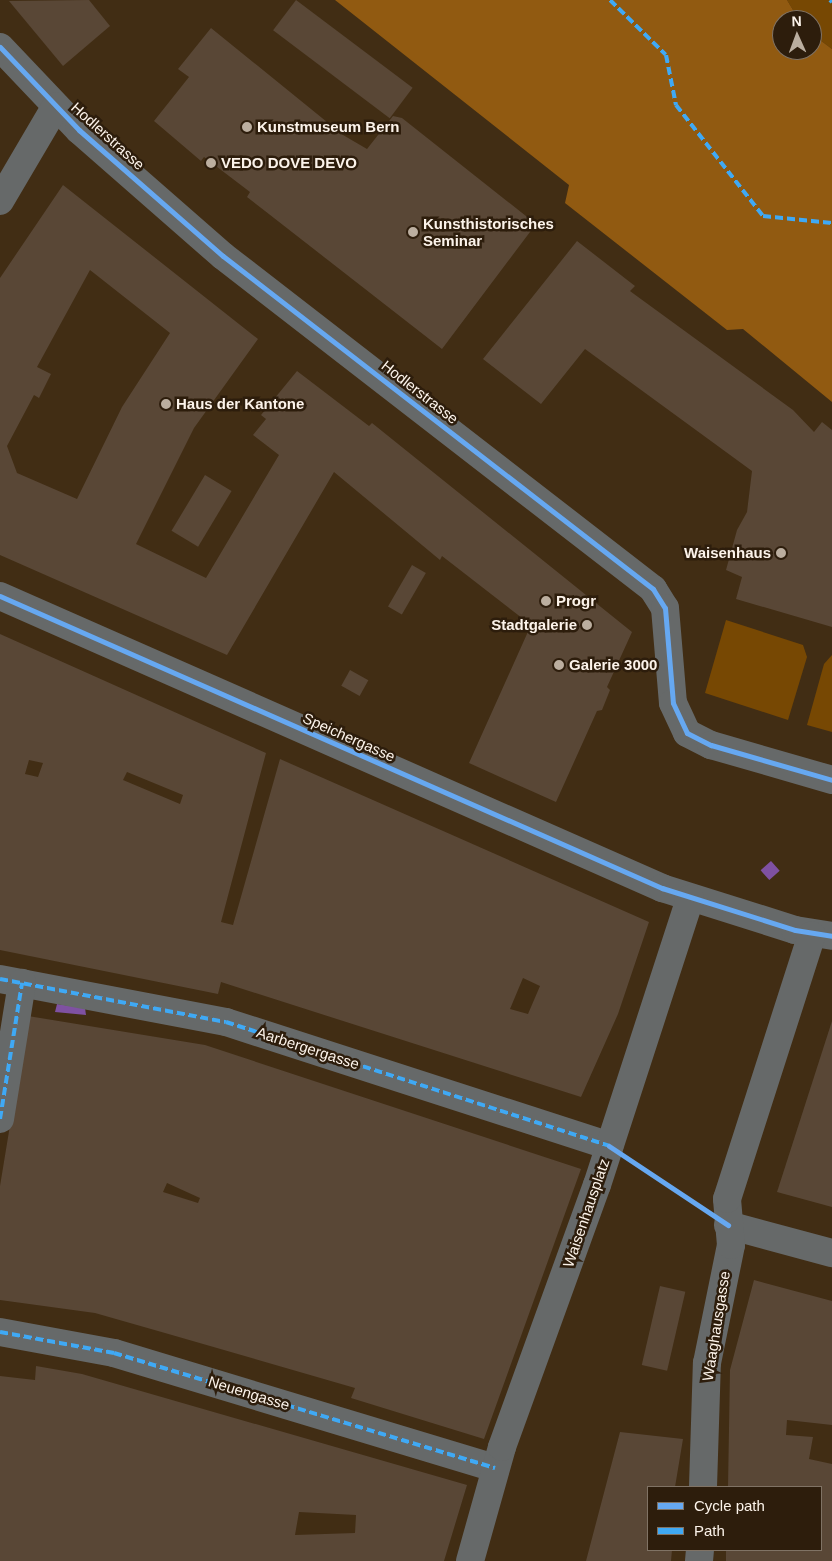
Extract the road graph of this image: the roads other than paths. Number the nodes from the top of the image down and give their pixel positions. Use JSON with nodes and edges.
{"nodes":[{"id":1,"x":0,"y":47,"type":"edge"},
{"id":2,"x":56,"y":106,"type":"junction"},
{"id":3,"x":0,"y":201,"type":"edge"},
{"id":4,"x":0,"y":596,"type":"edge"},
{"id":5,"x":832,"y":780,"type":"edge"},
{"id":6,"x":690,"y":899,"type":"junction"},
{"id":7,"x":822,"y":935,"type":"edge"},
{"id":8,"x":11,"y":981,"type":"edge"},
{"id":9,"x":0,"y":1118,"type":"edge"},
{"id":10,"x":609,"y":1146,"type":"junction"},
{"id":11,"x":728,"y":1225,"type":"junction"},
{"id":12,"x":832,"y":1253,"type":"edge"},
{"id":13,"x":0,"y":1332,"type":"edge"},
{"id":14,"x":495,"y":1468,"type":"junction"},
{"id":15,"x":703,"y":1486,"type":"edge"},
{"id":16,"x":470,"y":1561,"type":"edge"}],
"edges":[{"from":1,"to":2,"type":"street","name":"Hodlerstrasse"},
{"from":2,"to":3,"type":"street"},
{"from":2,"to":5,"type":"street","name":"Hodlerstrasse"},
{"from":4,"to":6,"type":"street","name":"Speichergasse"},
{"from":6,"to":7,"type":"street"},
{"from":6,"to":10,"type":"street","name":"Waisenhausplatz"},
{"from":7,"to":11,"type":"street"},
{"from":8,"to":9,"type":"street"},
{"from":8,"to":10,"type":"street","name":"Aarbergergasse"},
{"from":10,"to":14,"type":"street","name":"Waisenhausplatz"},
{"from":11,"to":12,"type":"street"},
{"from":11,"to":15,"type":"street","name":"Waaghausgasse"},
{"from":13,"to":14,"type":"street","name":"Neuengasse"},
{"from":14,"to":16,"type":"street","name":"Waisenhausplatz"}]}
